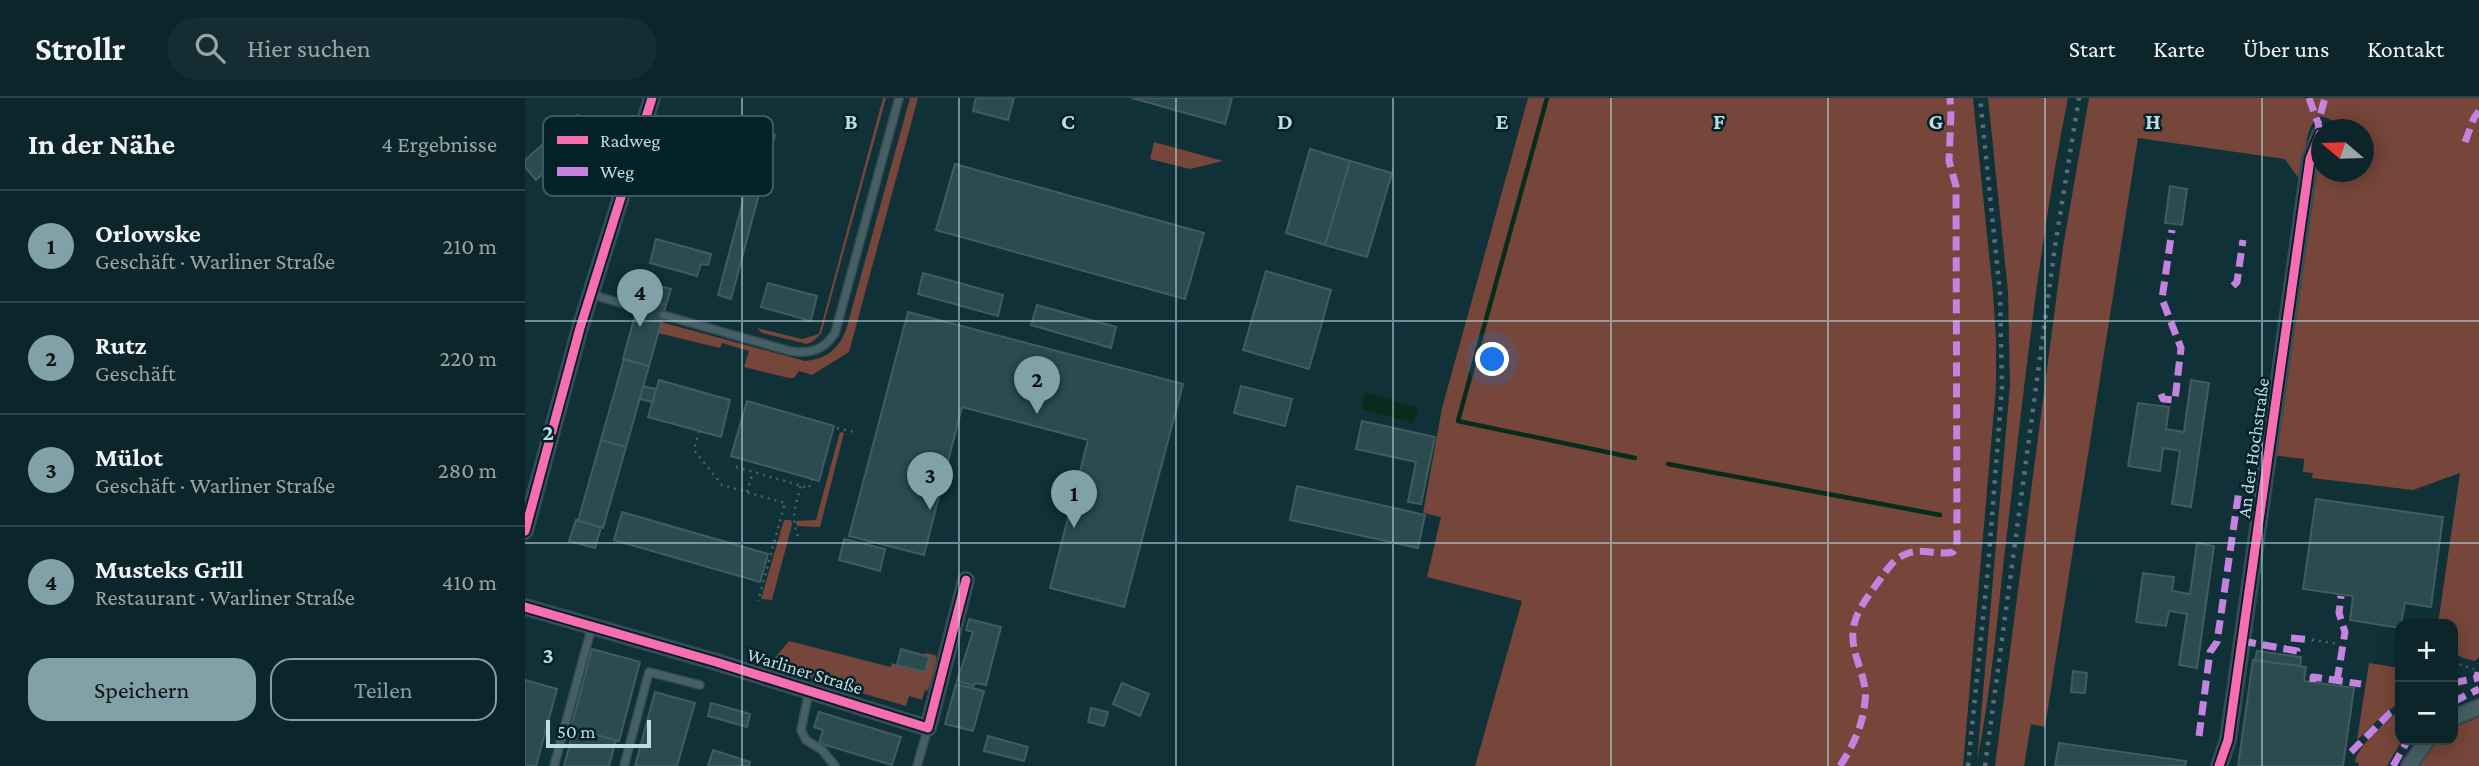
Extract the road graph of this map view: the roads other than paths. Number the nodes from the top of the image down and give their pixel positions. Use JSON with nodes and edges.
{"nodes":[{"id":1,"x":652,"y":98,"type":"edge"},
{"id":2,"x":899,"y":98,"type":"edge"},
{"id":3,"x":646,"y":116,"type":"edge"},
{"id":4,"x":2311,"y":159,"type":"edge"},
{"id":5,"x":621,"y":196,"type":"edge"},
{"id":6,"x":590,"y":294,"type":"junction"},
{"id":7,"x":638,"y":308,"type":"dead end"},
{"id":8,"x":663,"y":315,"type":"dead end"},
{"id":9,"x":525,"y":531,"type":"edge"},
{"id":10,"x":966,"y":580,"type":"dead end"},
{"id":11,"x":525,"y":607,"type":"edge"},
{"id":12,"x":592,"y":626,"type":"junction"},
{"id":13,"x":700,"y":685,"type":"dead end"},
{"id":14,"x":809,"y":691,"type":"junction"},
{"id":15,"x":2479,"y":707,"type":"edge"},
{"id":16,"x":2458,"y":716,"type":"edge"},
{"id":17,"x":928,"y":727,"type":"junction"},
{"id":18,"x":2424,"y":745,"type":"edge"},
{"id":19,"x":554,"y":766,"type":"edge"},
{"id":20,"x":624,"y":766,"type":"edge"},
{"id":21,"x":835,"y":766,"type":"edge"},
{"id":22,"x":917,"y":766,"type":"edge"},
{"id":23,"x":2219,"y":766,"type":"edge"},
{"id":24,"x":2409,"y":766,"type":"edge"}],
"edges":[{"from":1,"to":3,"type":"street"},
{"from":2,"to":8,"type":"lane"},
{"from":4,"to":23,"type":"street","name":"An der Hochstraße"},
{"from":5,"to":6,"type":"street"},
{"from":6,"to":7,"type":"lane"},
{"from":6,"to":9,"type":"street"},
{"from":10,"to":17,"type":"street"},
{"from":11,"to":12,"type":"street","name":"Warliner Straße"},
{"from":12,"to":14,"type":"street","name":"Warliner Straße"},
{"from":12,"to":19,"type":"lane"},
{"from":13,"to":20,"type":"lane"},
{"from":14,"to":17,"type":"street","name":"Warliner Straße"},
{"from":14,"to":21,"type":"lane"},
{"from":15,"to":16,"type":"street"},
{"from":17,"to":22,"type":"lane"},
{"from":18,"to":24,"type":"street"}]}
